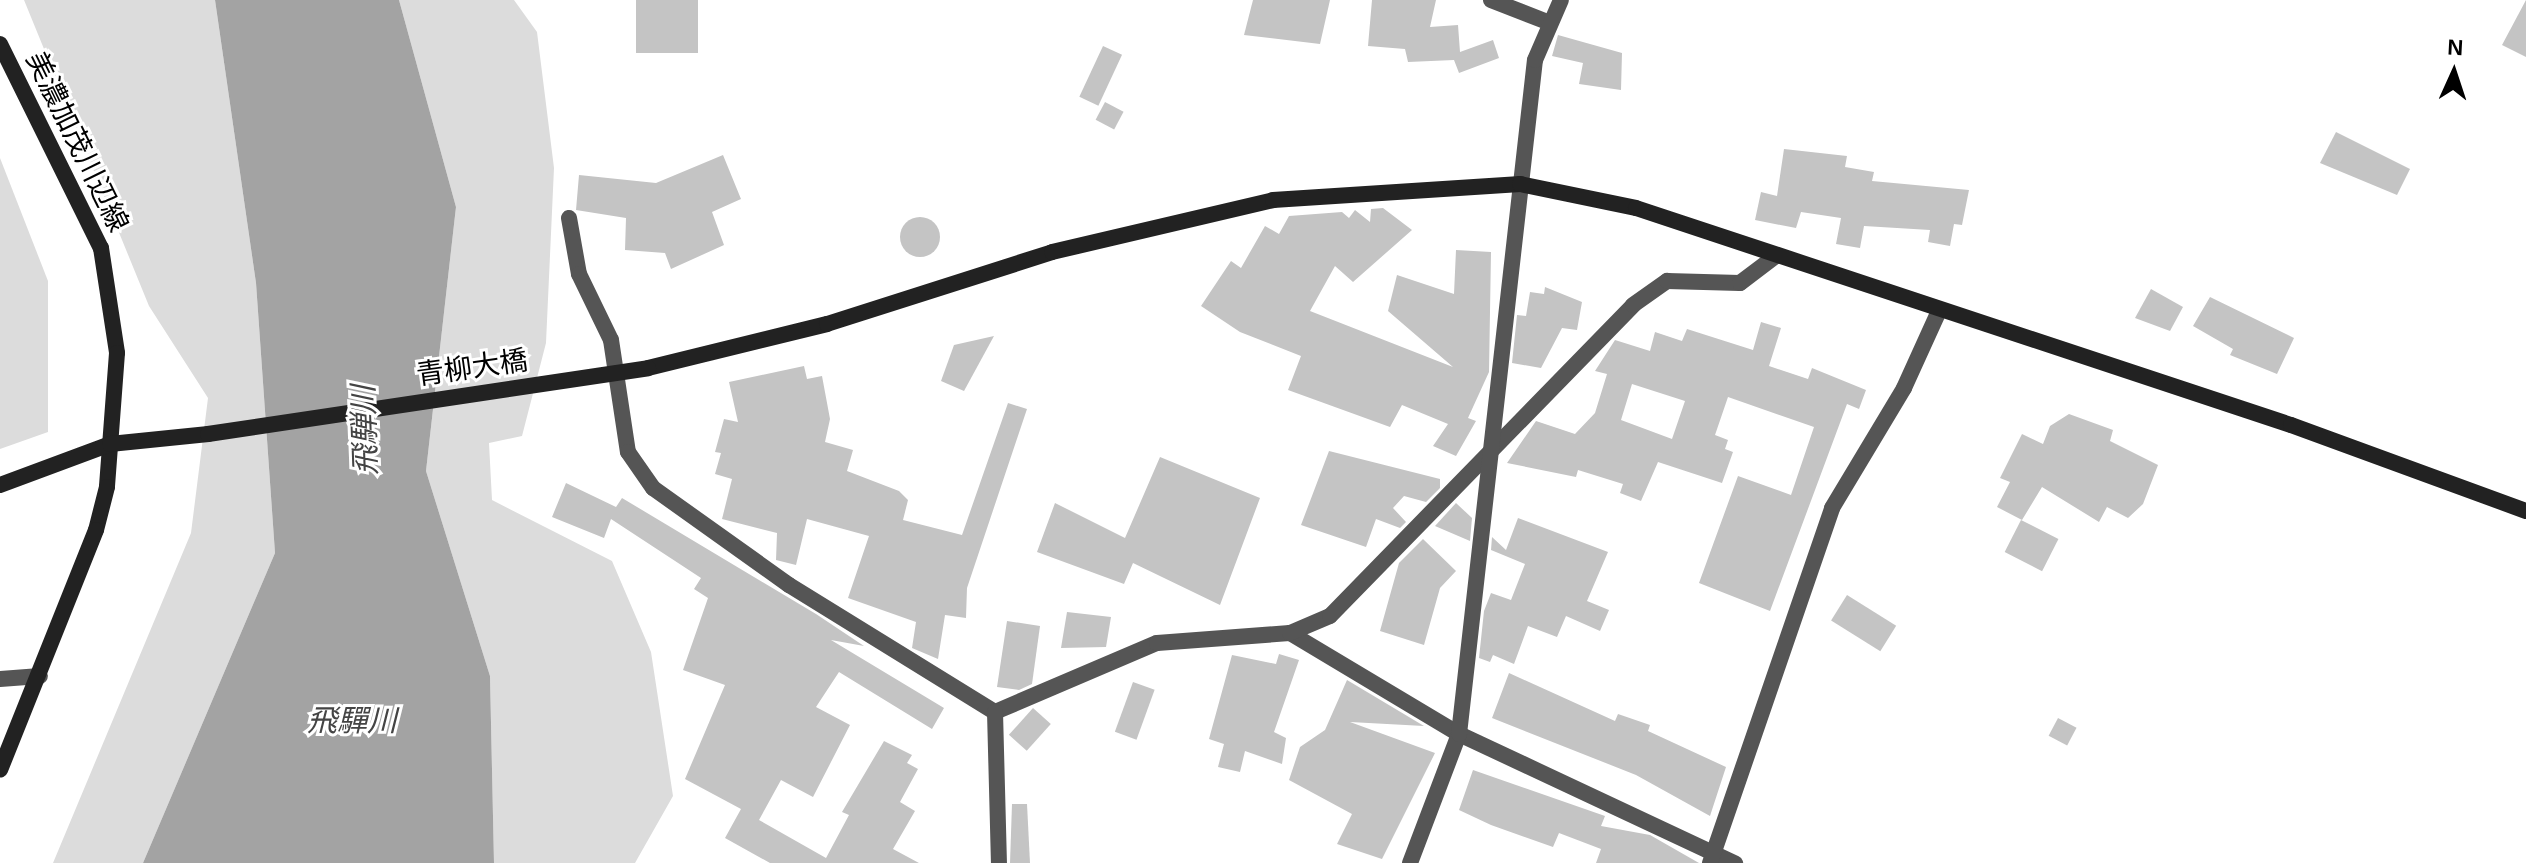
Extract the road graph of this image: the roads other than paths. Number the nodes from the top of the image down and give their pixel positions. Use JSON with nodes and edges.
{"nodes":[{"id":1,"x":1491,"y":0,"type":"edge"},
{"id":2,"x":1561,"y":0,"type":"edge"},
{"id":3,"x":1550,"y":23,"type":"junction"},
{"id":4,"x":0,"y":44,"type":"edge"},
{"id":5,"x":1520,"y":184,"type":"junction"},
{"id":6,"x":569,"y":218,"type":"dead end"},
{"id":7,"x":1777,"y":255,"type":"junction"},
{"id":8,"x":1938,"y":313,"type":"junction"},
{"id":9,"x":110,"y":444,"type":"junction"},
{"id":10,"x":1484,"y":464,"type":"junction"},
{"id":11,"x":0,"y":485,"type":"edge"},
{"id":12,"x":2526,"y":511,"type":"edge"},
{"id":13,"x":1290,"y":633,"type":"junction"},
{"id":14,"x":40,"y":676,"type":"junction"},
{"id":15,"x":0,"y":679,"type":"edge"},
{"id":16,"x":995,"y":712,"type":"junction"},
{"id":17,"x":1459,"y":734,"type":"junction"},
{"id":18,"x":0,"y":770,"type":"edge"},
{"id":19,"x":1712,"y":858,"type":"edge"},
{"id":20,"x":999,"y":863,"type":"edge"},
{"id":21,"x":1410,"y":863,"type":"edge"},
{"id":22,"x":1735,"y":863,"type":"edge"}],
"edges":[{"from":1,"to":3,"type":"street"},
{"from":2,"to":3,"type":"street"},
{"from":3,"to":5,"type":"street"},
{"from":4,"to":9,"type":"street","name":"美濃加茂川辺線"},
{"from":5,"to":7,"type":"street","name":"青柳大橋"},
{"from":5,"to":9,"type":"street","name":"青柳大橋","bridge":true},
{"from":5,"to":10,"type":"street"},
{"from":6,"to":16,"type":"street"},
{"from":7,"to":8,"type":"street","name":"青柳大橋"},
{"from":7,"to":10,"type":"street"},
{"from":8,"to":12,"type":"street","name":"青柳大橋"},
{"from":8,"to":19,"type":"street"},
{"from":9,"to":11,"type":"street","name":"青柳大橋"},
{"from":9,"to":14,"type":"street","name":"美濃加茂川辺線"},
{"from":10,"to":13,"type":"street"},
{"from":10,"to":17,"type":"street"},
{"from":13,"to":16,"type":"street"},
{"from":13,"to":17,"type":"street"},
{"from":14,"to":15,"type":"street"},
{"from":14,"to":18,"type":"street","name":"美濃加茂川辺線"},
{"from":16,"to":20,"type":"street"},
{"from":17,"to":19,"type":"street"},
{"from":17,"to":21,"type":"street"},
{"from":19,"to":22,"type":"street"}]}
